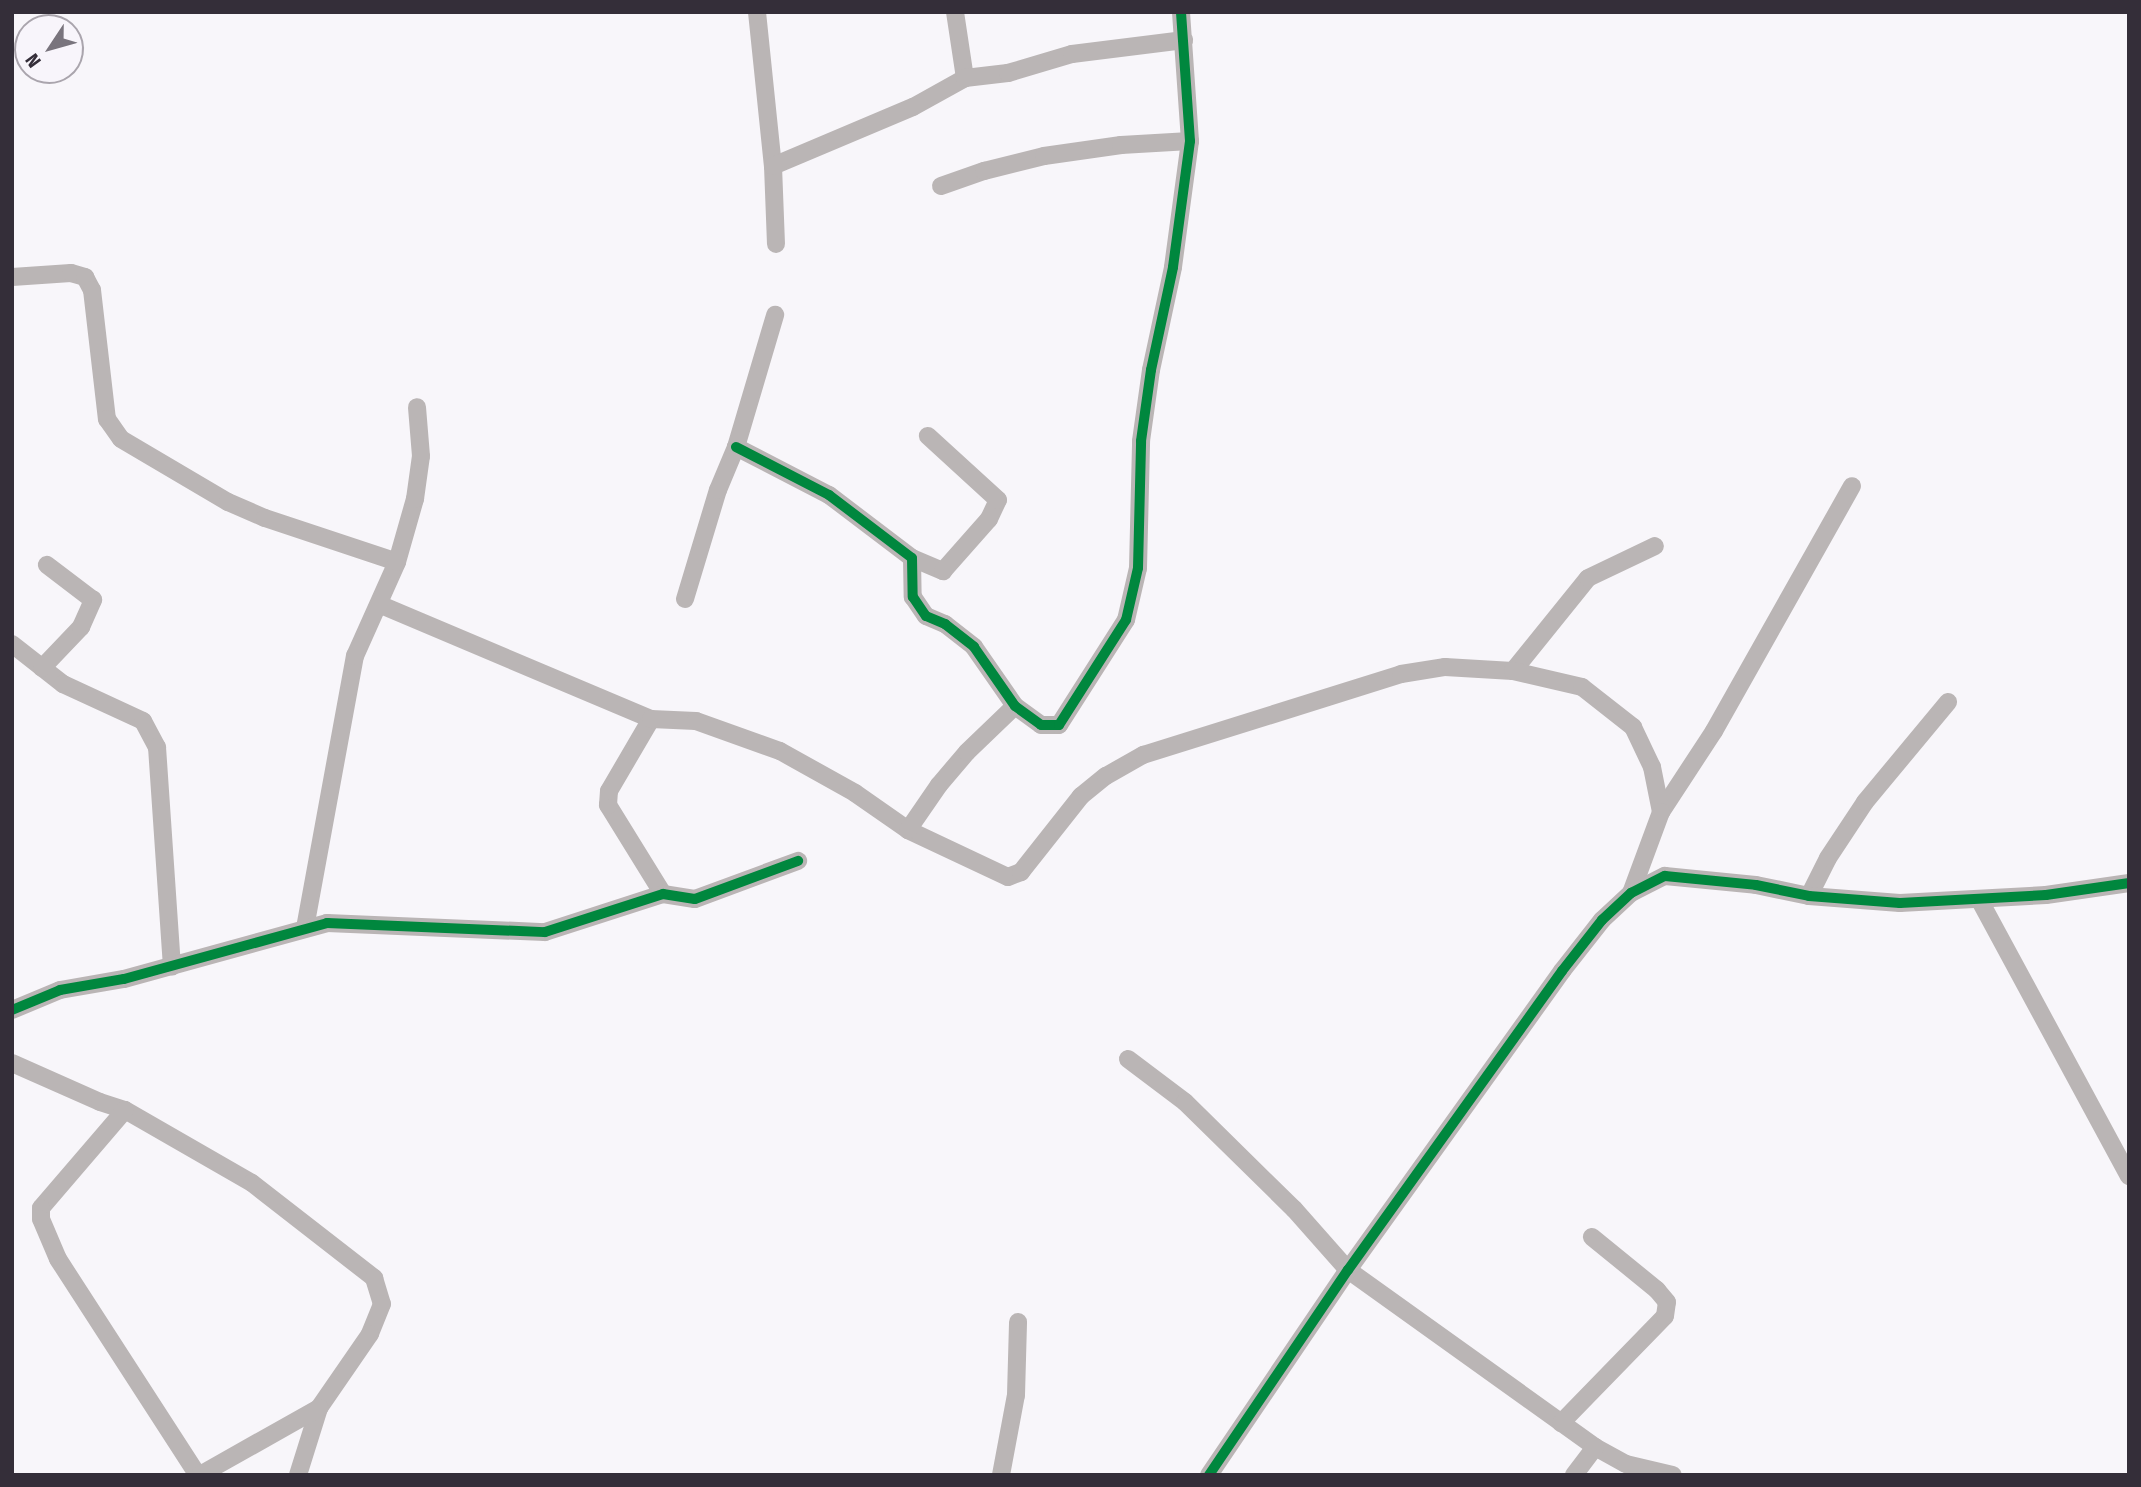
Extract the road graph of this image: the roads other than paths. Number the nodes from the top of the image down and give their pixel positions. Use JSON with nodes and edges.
{"nodes":[{"id":1,"x":757,"y":12,"type":"edge"},
{"id":2,"x":955,"y":12,"type":"edge"},
{"id":3,"x":1181,"y":12,"type":"edge"},
{"id":4,"x":1184,"y":40,"type":"junction"},
{"id":5,"x":965,"y":78,"type":"junction"},
{"id":6,"x":1190,"y":141,"type":"junction"},
{"id":7,"x":773,"y":166,"type":"junction"},
{"id":8,"x":942,"y":186,"type":"dead end"},
{"id":9,"x":776,"y":244,"type":"dead end"},
{"id":10,"x":12,"y":276,"type":"edge"},
{"id":11,"x":775,"y":315,"type":"dead end"},
{"id":12,"x":417,"y":407,"type":"dead end"},
{"id":13,"x":928,"y":436,"type":"dead end"},
{"id":14,"x":736,"y":447,"type":"junction"},
{"id":15,"x":1852,"y":486,"type":"dead end"},
{"id":16,"x":1655,"y":546,"type":"dead end"},
{"id":17,"x":912,"y":558,"type":"junction"},
{"id":18,"x":397,"y":562,"type":"junction"},
{"id":19,"x":47,"y":565,"type":"dead end"},
{"id":20,"x":685,"y":598,"type":"dead end"},
{"id":21,"x":381,"y":605,"type":"junction"},
{"id":22,"x":12,"y":644,"type":"edge"},
{"id":23,"x":42,"y":668,"type":"junction"},
{"id":24,"x":1513,"y":671,"type":"junction"},
{"id":25,"x":1948,"y":702,"type":"dead end"},
{"id":26,"x":1015,"y":706,"type":"junction"},
{"id":27,"x":652,"y":719,"type":"junction"},
{"id":28,"x":1661,"y":812,"type":"junction"},
{"id":29,"x":908,"y":830,"type":"junction"},
{"id":30,"x":798,"y":861,"type":"dead end"},
{"id":31,"x":2129,"y":883,"type":"edge"},
{"id":32,"x":1631,"y":893,"type":"junction"},
{"id":33,"x":663,"y":894,"type":"junction"},
{"id":34,"x":1809,"y":896,"type":"junction"},
{"id":35,"x":1979,"y":899,"type":"junction"},
{"id":36,"x":305,"y":928,"type":"junction"},
{"id":37,"x":172,"y":966,"type":"junction"},
{"id":38,"x":12,"y":1010,"type":"edge"},
{"id":39,"x":1128,"y":1059,"type":"dead end"},
{"id":40,"x":12,"y":1063,"type":"edge"},
{"id":41,"x":125,"y":1110,"type":"junction"},
{"id":42,"x":2129,"y":1176,"type":"edge"},
{"id":43,"x":1592,"y":1237,"type":"dead end"},
{"id":44,"x":1348,"y":1270,"type":"junction"},
{"id":45,"x":1018,"y":1322,"type":"dead end"},
{"id":46,"x":319,"y":1408,"type":"junction"},
{"id":47,"x":1561,"y":1423,"type":"junction"},
{"id":48,"x":1595,"y":1447,"type":"junction"},
{"id":49,"x":199,"y":1475,"type":"edge"},
{"id":50,"x":298,"y":1475,"type":"edge"},
{"id":51,"x":1001,"y":1475,"type":"edge"},
{"id":52,"x":1209,"y":1475,"type":"edge"},
{"id":53,"x":1574,"y":1475,"type":"edge"},
{"id":54,"x":1673,"y":1475,"type":"edge"}],
"edges":[{"from":1,"to":7,"type":"street"},
{"from":2,"to":5,"type":"street"},
{"from":3,"to":4,"type":"street"},
{"from":4,"to":5,"type":"street"},
{"from":4,"to":6,"type":"street"},
{"from":5,"to":7,"type":"street"},
{"from":6,"to":8,"type":"street"},
{"from":6,"to":26,"type":"street"},
{"from":7,"to":9,"type":"street"},
{"from":10,"to":18,"type":"street"},
{"from":11,"to":14,"type":"street"},
{"from":12,"to":18,"type":"street"},
{"from":13,"to":17,"type":"street"},
{"from":14,"to":17,"type":"street"},
{"from":14,"to":20,"type":"street"},
{"from":15,"to":28,"type":"street"},
{"from":16,"to":24,"type":"street"},
{"from":17,"to":26,"type":"street"},
{"from":18,"to":21,"type":"street"},
{"from":19,"to":23,"type":"street"},
{"from":21,"to":27,"type":"street"},
{"from":21,"to":36,"type":"street"},
{"from":22,"to":23,"type":"street"},
{"from":23,"to":37,"type":"street"},
{"from":24,"to":28,"type":"street"},
{"from":24,"to":29,"type":"street"},
{"from":25,"to":34,"type":"street"},
{"from":26,"to":29,"type":"street"},
{"from":27,"to":29,"type":"street"},
{"from":27,"to":33,"type":"street"},
{"from":28,"to":32,"type":"street"},
{"from":30,"to":33,"type":"street"},
{"from":31,"to":35,"type":"street"},
{"from":32,"to":34,"type":"street"},
{"from":32,"to":44,"type":"street"},
{"from":33,"to":36,"type":"street"},
{"from":34,"to":35,"type":"street"},
{"from":35,"to":42,"type":"street"},
{"from":36,"to":37,"type":"street"},
{"from":37,"to":38,"type":"street"},
{"from":39,"to":44,"type":"street"},
{"from":40,"to":41,"type":"street"},
{"from":41,"to":46,"type":"street"},
{"from":41,"to":49,"type":"street"},
{"from":43,"to":47,"type":"street"},
{"from":44,"to":47,"type":"street"},
{"from":44,"to":52,"type":"street"},
{"from":45,"to":51,"type":"street"},
{"from":46,"to":49,"type":"street"},
{"from":46,"to":50,"type":"street"},
{"from":47,"to":48,"type":"street"},
{"from":48,"to":53,"type":"street"},
{"from":48,"to":54,"type":"street"}]}
